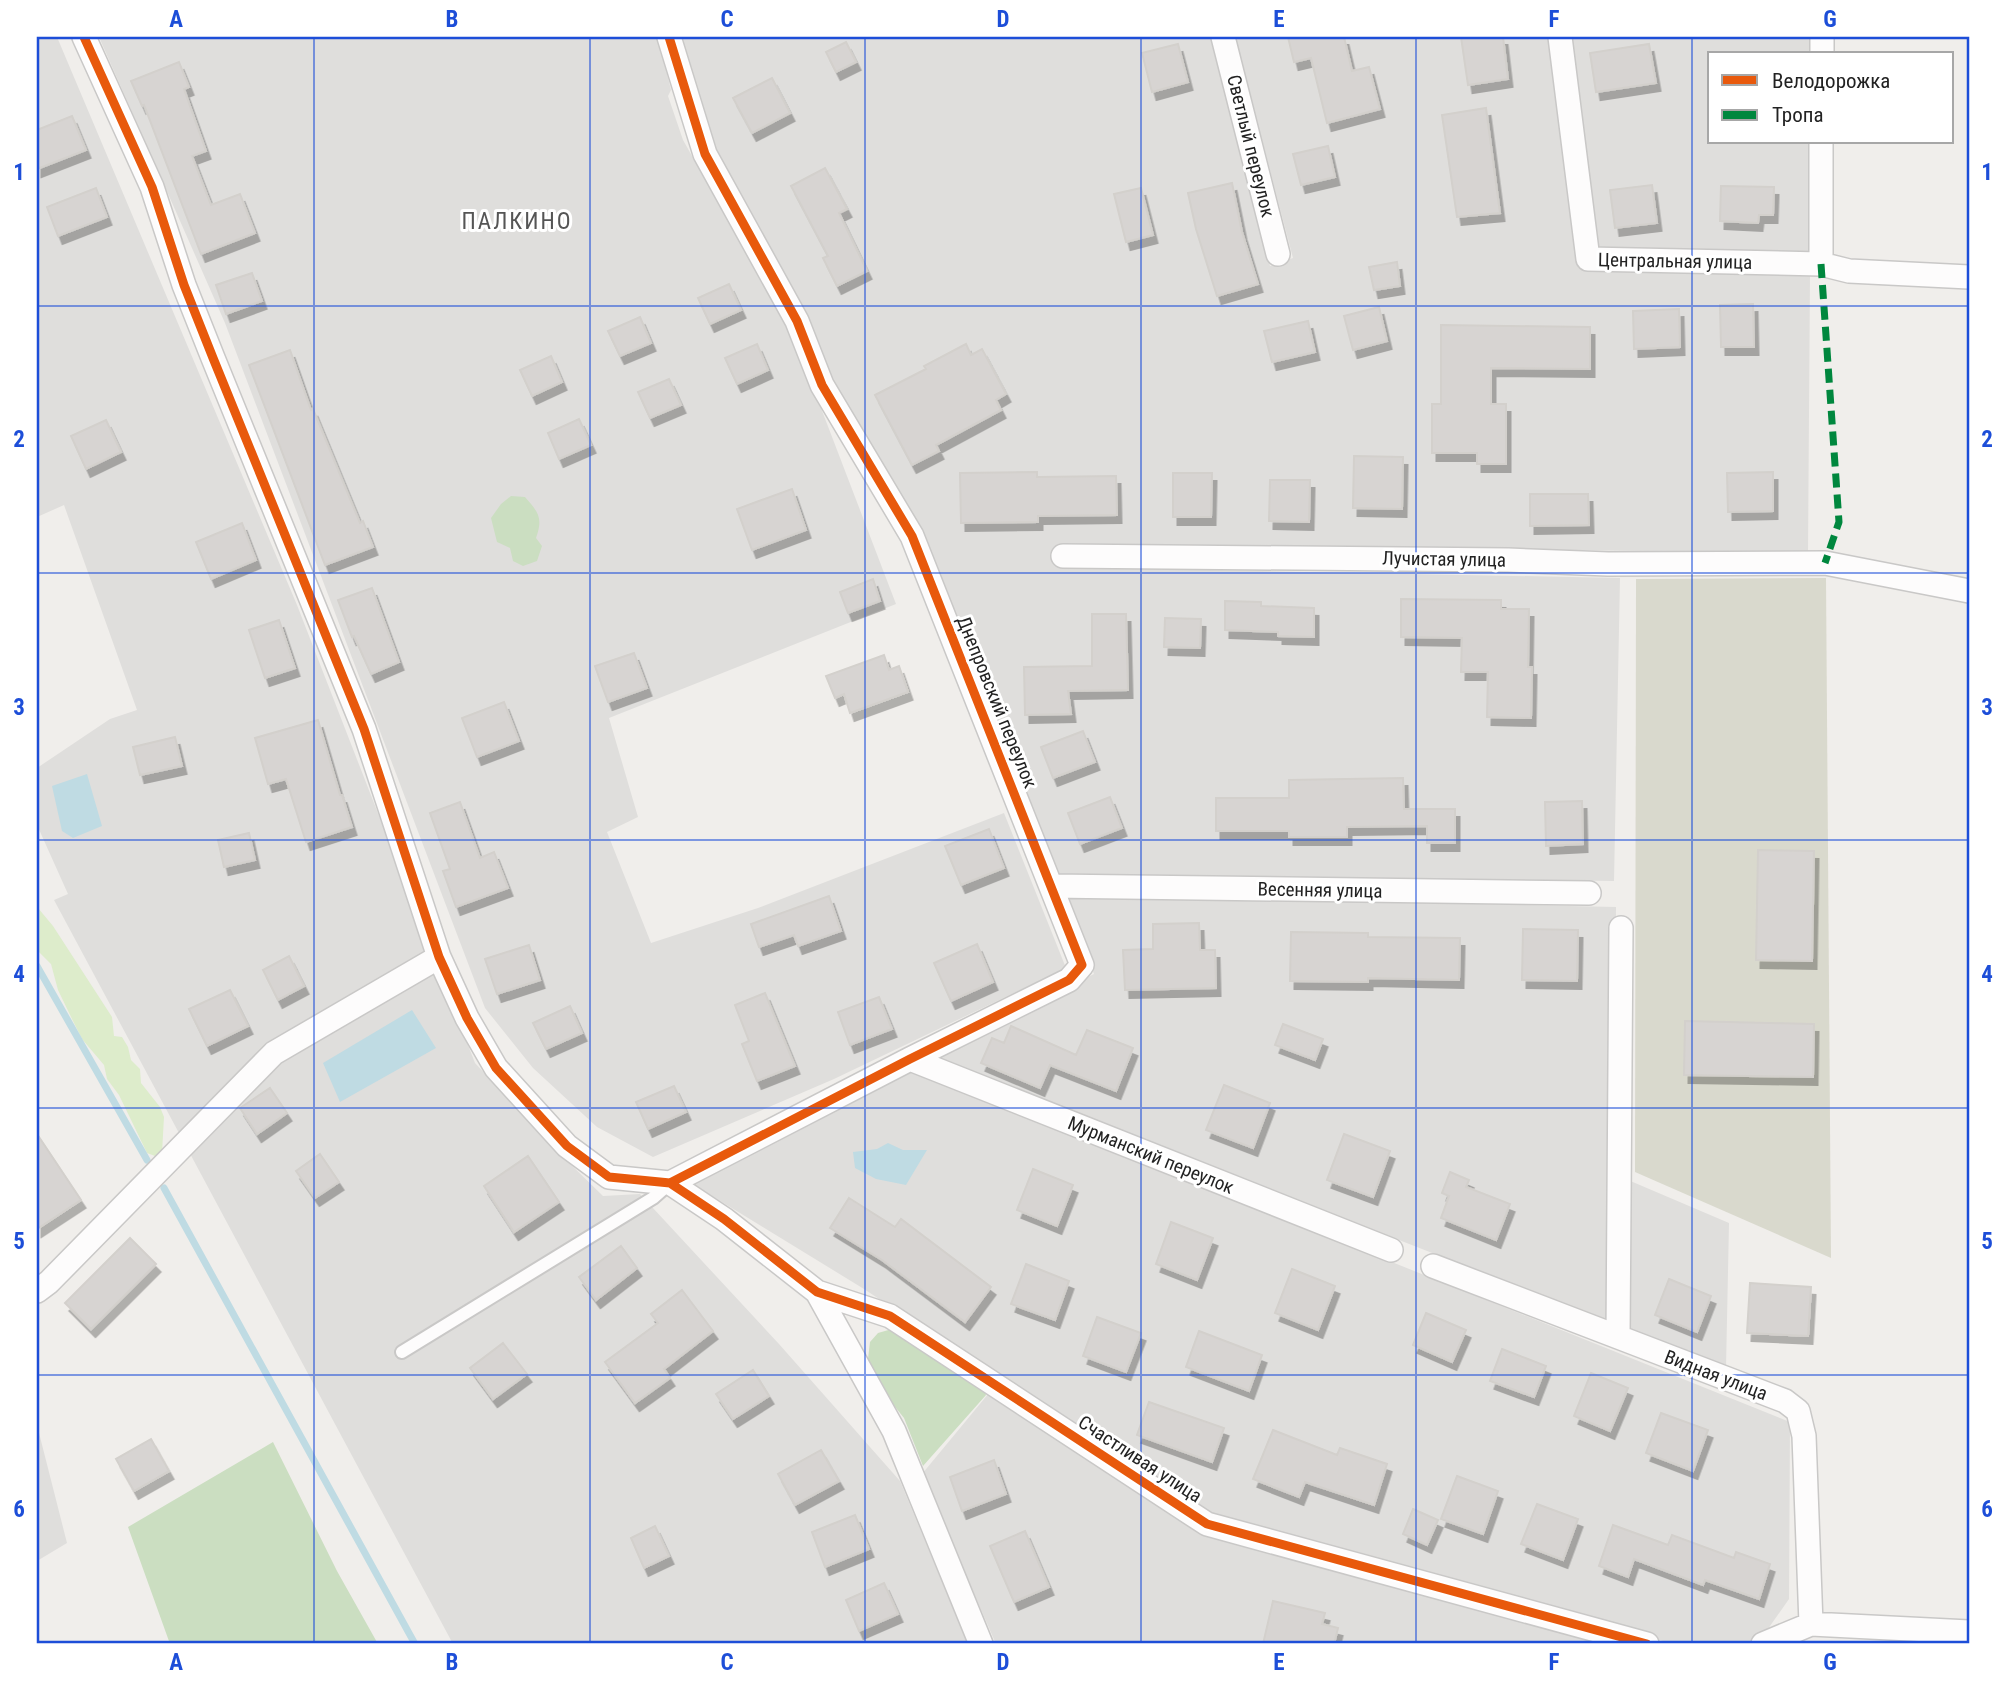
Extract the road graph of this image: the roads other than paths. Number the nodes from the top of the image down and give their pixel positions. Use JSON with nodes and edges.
{"nodes":[{"id":1,"x":84,"y":37,"type":"edge"},
{"id":2,"x":669,"y":37,"type":"edge"},
{"id":3,"x":1223,"y":37,"type":"edge"},
{"id":4,"x":1560,"y":37,"type":"edge"},
{"id":5,"x":1822,"y":144,"type":"edge"},
{"id":6,"x":1278,"y":254,"type":"dead end"},
{"id":7,"x":1821,"y":264,"type":"junction"},
{"id":8,"x":1969,"y":277,"type":"edge"},
{"id":9,"x":1063,"y":556,"type":"dead end"},
{"id":10,"x":1969,"y":591,"type":"edge"},
{"id":11,"x":1051,"y":886,"type":"junction"},
{"id":12,"x":1589,"y":893,"type":"dead end"},
{"id":13,"x":1621,"y":928,"type":"dead end"},
{"id":14,"x":439,"y":957,"type":"junction"},
{"id":15,"x":910,"y":1059,"type":"junction"},
{"id":16,"x":670,"y":1183,"type":"junction"},
{"id":17,"x":1391,"y":1251,"type":"dead end"},
{"id":18,"x":1433,"y":1266,"type":"dead end"},
{"id":19,"x":37,"y":1291,"type":"edge"},
{"id":20,"x":817,"y":1292,"type":"junction"},
{"id":21,"x":1618,"y":1337,"type":"junction"},
{"id":22,"x":402,"y":1352,"type":"dead end"},
{"id":23,"x":1969,"y":1632,"type":"edge"},
{"id":24,"x":1798,"y":1633,"type":"edge"},
{"id":25,"x":981,"y":1644,"type":"edge"},
{"id":26,"x":1647,"y":1644,"type":"edge"},
{"id":27,"x":1763,"y":1644,"type":"edge"}],
"edges":[{"from":1,"to":14,"type":"street"},
{"from":2,"to":11,"type":"street","name":"Днепровский переулок"},
{"from":3,"to":6,"type":"street","name":"Светлый переулок"},
{"from":4,"to":7,"type":"street","name":"Центральная улица"},
{"from":5,"to":7,"type":"street"},
{"from":7,"to":8,"type":"street"},
{"from":9,"to":10,"type":"street","name":"Лучистая улица"},
{"from":11,"to":12,"type":"street","name":"Весенняя улица"},
{"from":11,"to":15,"type":"street","name":"Днепровский переулок"},
{"from":13,"to":21,"type":"street"},
{"from":14,"to":16,"type":"street"},
{"from":14,"to":19,"type":"street"},
{"from":15,"to":16,"type":"street","name":"Днепровский переулок"},
{"from":15,"to":17,"type":"street","name":"Мурманский переулок"},
{"from":16,"to":20,"type":"street","name":"Счастливая улица"},
{"from":16,"to":22,"type":"lane"},
{"from":18,"to":21,"type":"street","name":"Видная улица"},
{"from":20,"to":25,"type":"street"},
{"from":20,"to":26,"type":"street","name":"Счастливая улица"},
{"from":21,"to":24,"type":"street","name":"Видная улица"},
{"from":23,"to":24,"type":"street"},
{"from":24,"to":27,"type":"street"}]}
